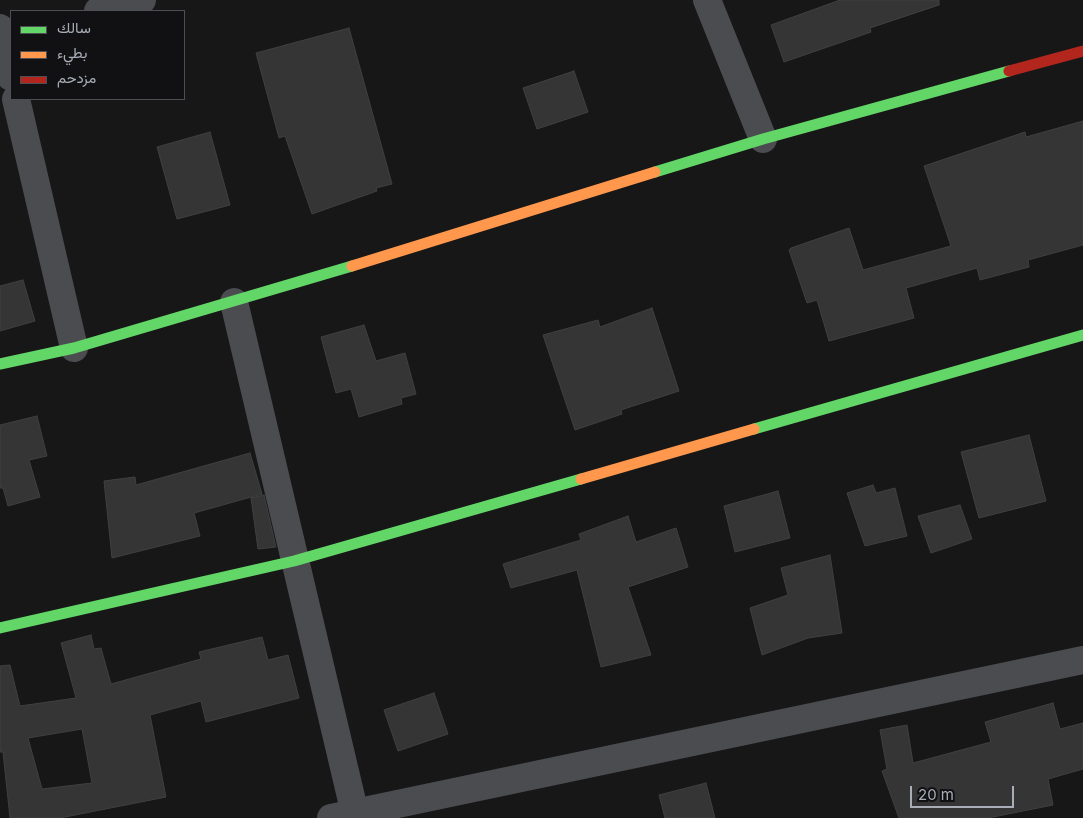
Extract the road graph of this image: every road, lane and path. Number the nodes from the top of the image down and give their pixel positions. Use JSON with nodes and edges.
{"nodes":[{"id":1,"x":142,"y":0,"type":"edge"},
{"id":2,"x":706,"y":0,"type":"edge"},
{"id":3,"x":102,"y":10,"type":"edge"},
{"id":4,"x":4,"y":32,"type":"edge"},
{"id":5,"x":1083,"y":51,"type":"edge"},
{"id":6,"x":10,"y":71,"type":"edge"},
{"id":7,"x":16,"y":100,"type":"edge"},
{"id":8,"x":763,"y":139,"type":"junction"},
{"id":9,"x":234,"y":302,"type":"junction"},
{"id":10,"x":1083,"y":335,"type":"edge"},
{"id":11,"x":74,"y":348,"type":"junction"},
{"id":12,"x":0,"y":364,"type":"edge"},
{"id":13,"x":294,"y":561,"type":"junction"},
{"id":14,"x":0,"y":628,"type":"edge"},
{"id":15,"x":1083,"y":660,"type":"edge"},
{"id":16,"x":347,"y":816,"type":"edge"}],
"edges":[{"from":1,"to":3,"type":"street"},
{"from":2,"to":8,"type":"street"},
{"from":4,"to":6,"type":"street"},
{"from":5,"to":8,"type":"street"},
{"from":7,"to":11,"type":"street"},
{"from":8,"to":9,"type":"street"},
{"from":9,"to":11,"type":"street"},
{"from":9,"to":13,"type":"street"},
{"from":10,"to":13,"type":"street"},
{"from":11,"to":12,"type":"street"},
{"from":13,"to":14,"type":"street"},
{"from":13,"to":16,"type":"street"},
{"from":15,"to":16,"type":"street"}]}
